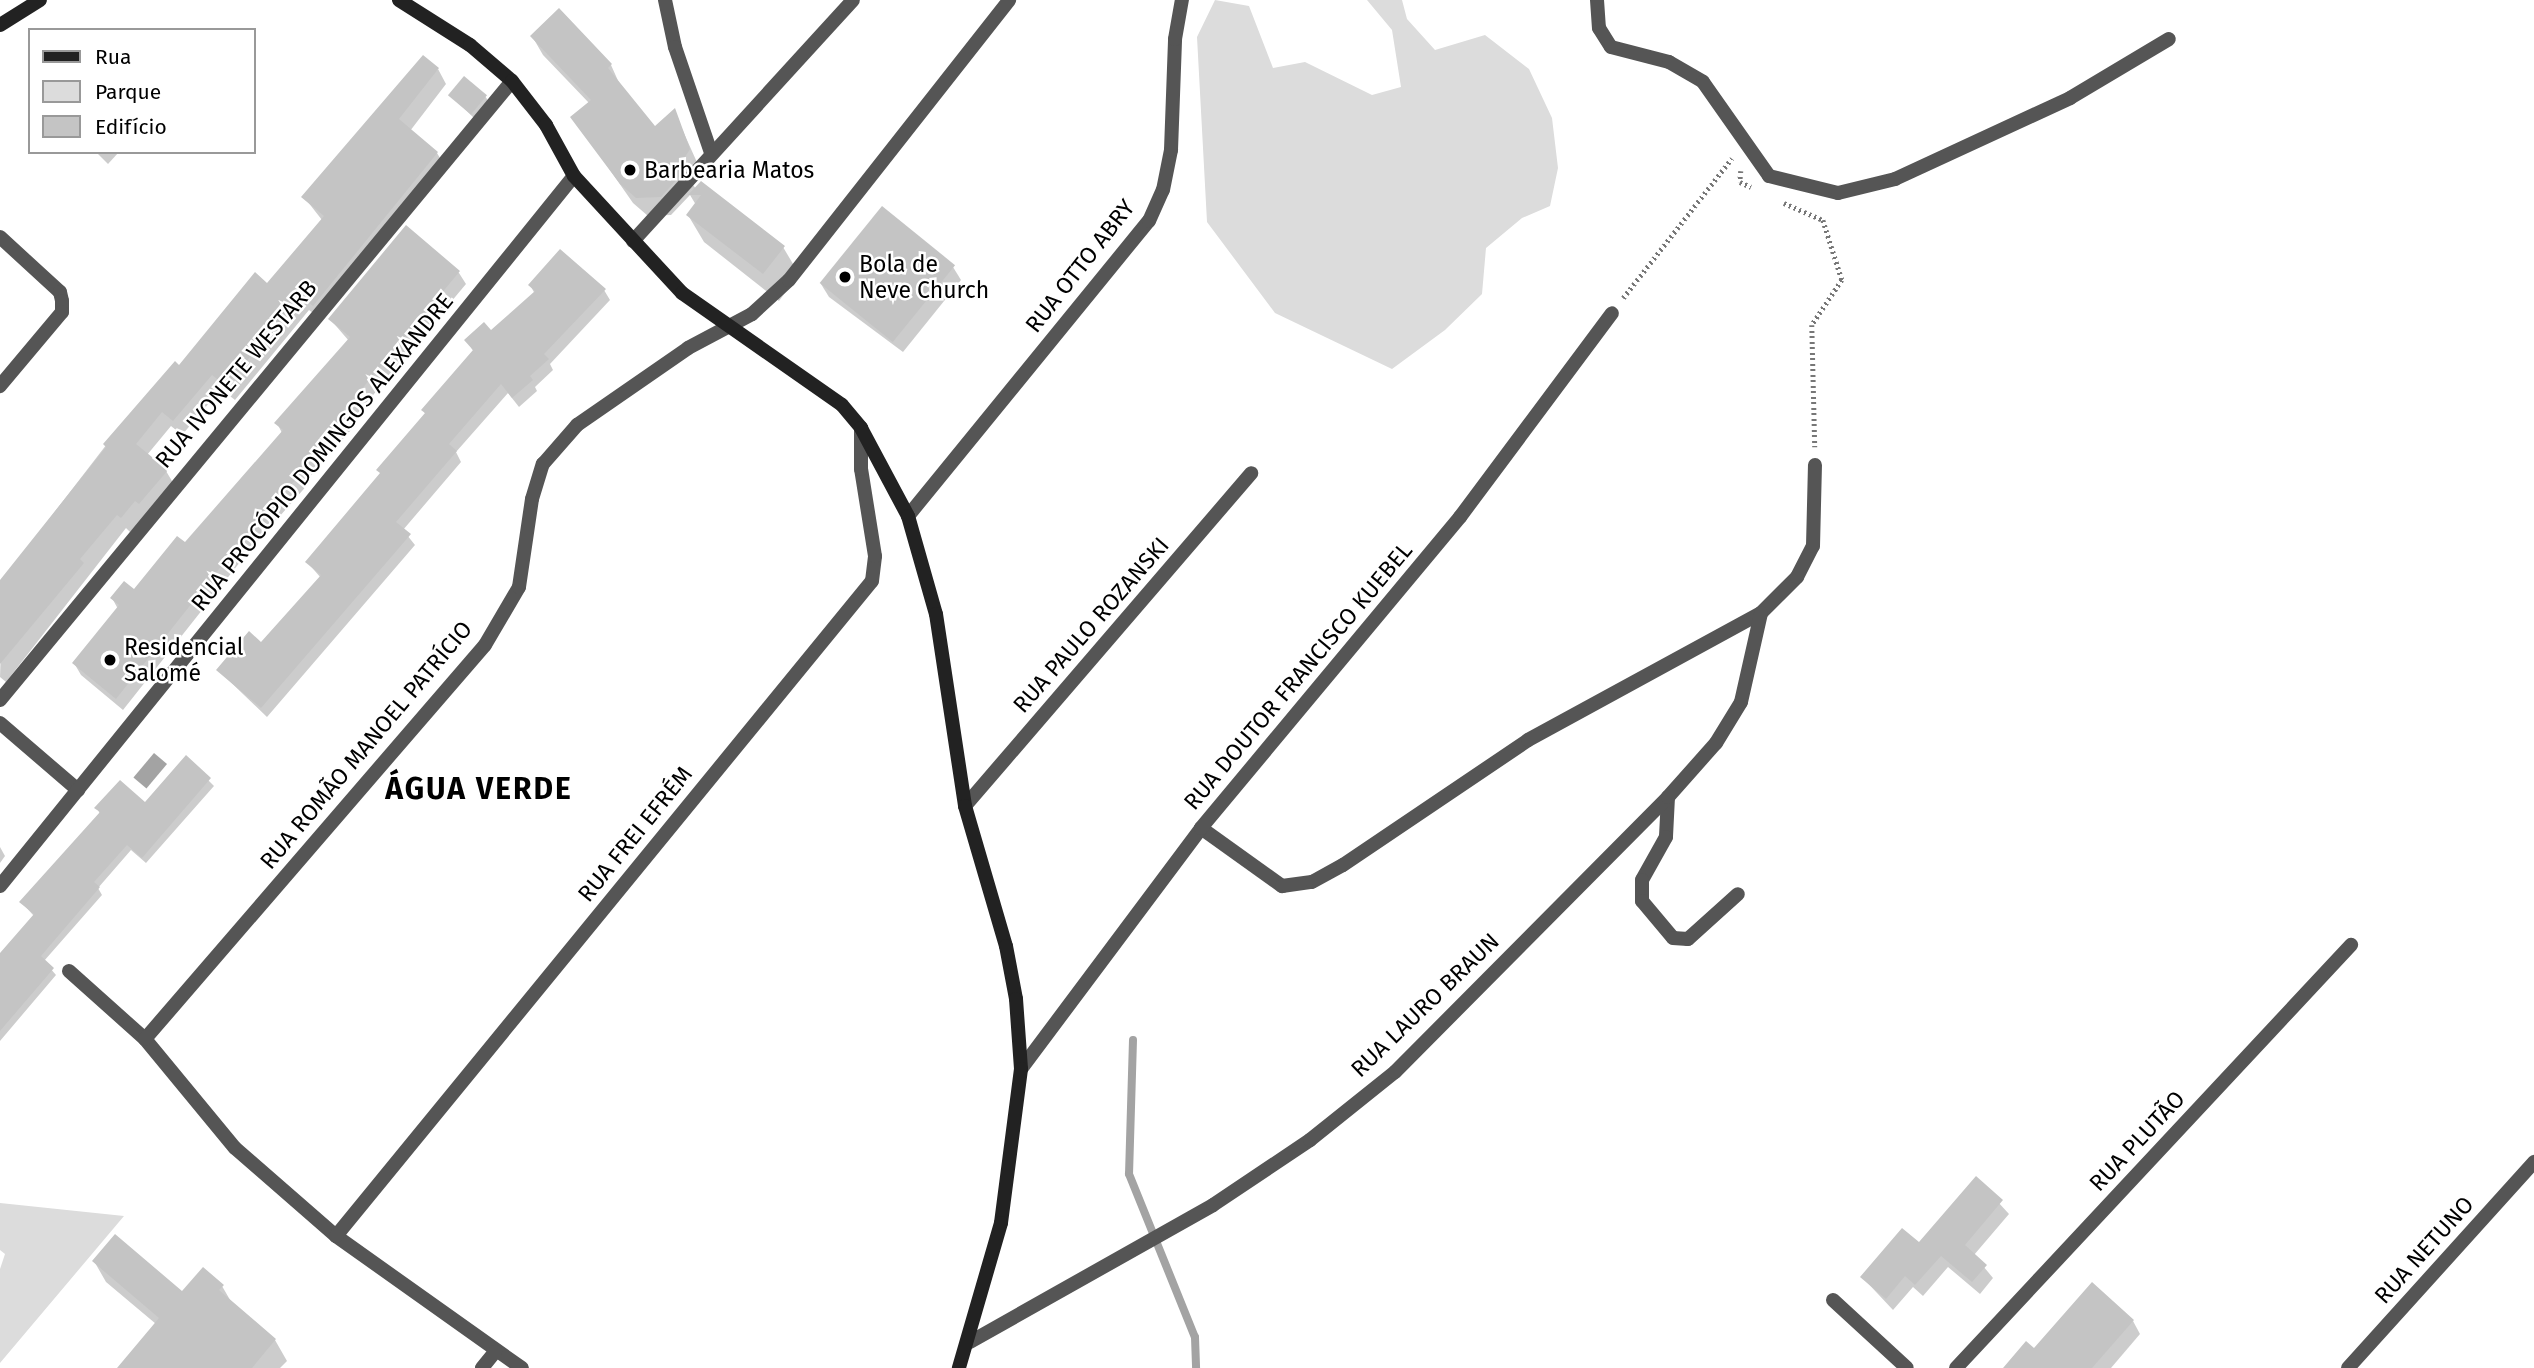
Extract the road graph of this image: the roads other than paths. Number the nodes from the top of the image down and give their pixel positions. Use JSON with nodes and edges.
{"nodes":[{"id":1,"x":40,"y":0,"type":"edge"},
{"id":2,"x":399,"y":0,"type":"edge"},
{"id":3,"x":665,"y":0,"type":"edge"},
{"id":4,"x":1009,"y":0,"type":"edge"},
{"id":5,"x":1182,"y":0,"type":"edge"},
{"id":6,"x":1597,"y":0,"type":"edge"},
{"id":7,"x":850,"y":2,"type":"edge"},
{"id":8,"x":5,"y":23,"type":"edge"},
{"id":9,"x":0,"y":35,"type":"edge"},
{"id":10,"x":2169,"y":39,"type":"dead end"},
{"id":11,"x":512,"y":81,"type":"junction"},
{"id":12,"x":711,"y":153,"type":"junction"},
{"id":13,"x":574,"y":176,"type":"junction"},
{"id":14,"x":0,"y":237,"type":"edge"},
{"id":15,"x":633,"y":241,"type":"junction"},
{"id":16,"x":1612,"y":313,"type":"road end"},
{"id":17,"x":728,"y":329,"type":"junction"},
{"id":18,"x":0,"y":386,"type":"edge"},
{"id":19,"x":861,"y":428,"type":"junction"},
{"id":20,"x":1815,"y":466,"type":"road end"},
{"id":21,"x":1251,"y":472,"type":"dead end"},
{"id":22,"x":908,"y":516,"type":"junction"},
{"id":23,"x":1761,"y":613,"type":"junction"},
{"id":24,"x":0,"y":699,"type":"edge"},
{"id":25,"x":0,"y":723,"type":"edge"},
{"id":26,"x":78,"y":790,"type":"junction"},
{"id":27,"x":1668,"y":797,"type":"junction"},
{"id":28,"x":965,"y":806,"type":"junction"},
{"id":29,"x":1201,"y":828,"type":"junction"},
{"id":30,"x":0,"y":886,"type":"edge"},
{"id":31,"x":1738,"y":894,"type":"dead end"},
{"id":32,"x":2351,"y":945,"type":"dead end"},
{"id":33,"x":69,"y":971,"type":"dead end"},
{"id":34,"x":145,"y":1039,"type":"junction"},
{"id":35,"x":1021,"y":1069,"type":"junction"},
{"id":36,"x":2534,"y":1162,"type":"edge"},
{"id":37,"x":336,"y":1236,"type":"junction"},
{"id":38,"x":1832,"y":1300,"type":"dead end"},
{"id":39,"x":970,"y":1342,"type":"junction"},
{"id":40,"x":495,"y":1352,"type":"junction"},
{"id":41,"x":482,"y":1368,"type":"edge"},
{"id":42,"x":522,"y":1368,"type":"edge"},
{"id":43,"x":959,"y":1368,"type":"edge"},
{"id":44,"x":1907,"y":1368,"type":"edge"},
{"id":45,"x":1956,"y":1368,"type":"edge"},
{"id":46,"x":2348,"y":1368,"type":"edge"}],
"edges":[{"from":1,"to":8,"type":"main road"},
{"from":2,"to":11,"type":"main road"},
{"from":3,"to":12,"type":"street"},
{"from":4,"to":17,"type":"street","name":"RUA ROMÃO MANOEL PATRÍCIO"},
{"from":5,"to":22,"type":"street","name":"RUA OTTO ABRY"},
{"from":6,"to":10,"type":"street"},
{"from":7,"to":12,"type":"street"},
{"from":8,"to":9,"type":"street"},
{"from":11,"to":13,"type":"main road"},
{"from":11,"to":24,"type":"street","name":"RUA IVONETE WESTARB"},
{"from":12,"to":15,"type":"street"},
{"from":13,"to":15,"type":"main road"},
{"from":13,"to":26,"type":"street","name":"RUA PROCÓPIO DOMINGOS ALEXANDRE"},
{"from":14,"to":18,"type":"street"},
{"from":15,"to":17,"type":"main road"},
{"from":16,"to":29,"type":"street","name":"RUA DOUTOR FRANCISCO KUEBEL"},
{"from":17,"to":19,"type":"main road"},
{"from":17,"to":34,"type":"street","name":"RUA ROMÃO MANOEL PATRÍCIO"},
{"from":19,"to":22,"type":"main road"},
{"from":19,"to":37,"type":"street","name":"RUA FREI EFRÉM"},
{"from":20,"to":23,"type":"street"},
{"from":21,"to":28,"type":"street","name":"RUA PAULO ROZANSKI"},
{"from":22,"to":28,"type":"main road"},
{"from":23,"to":27,"type":"street","name":"RUA LAURO BRAUN"},
{"from":23,"to":29,"type":"street"},
{"from":25,"to":26,"type":"street"},
{"from":26,"to":30,"type":"street","name":"RUA PROCÓPIO DOMINGOS ALEXANDRE"},
{"from":27,"to":31,"type":"street"},
{"from":27,"to":39,"type":"street","name":"RUA LAURO BRAUN"},
{"from":28,"to":35,"type":"main road"},
{"from":29,"to":35,"type":"street","name":"RUA DOUTOR FRANCISCO KUEBEL"},
{"from":32,"to":45,"type":"street","name":"RUA PLUTÃO"},
{"from":33,"to":34,"type":"street"},
{"from":34,"to":37,"type":"street"},
{"from":35,"to":39,"type":"main road"},
{"from":36,"to":46,"type":"street","name":"RUA NETUNO"},
{"from":37,"to":40,"type":"street"},
{"from":38,"to":44,"type":"street"},
{"from":39,"to":43,"type":"main road"},
{"from":40,"to":41,"type":"street"},
{"from":40,"to":42,"type":"street"}]}
